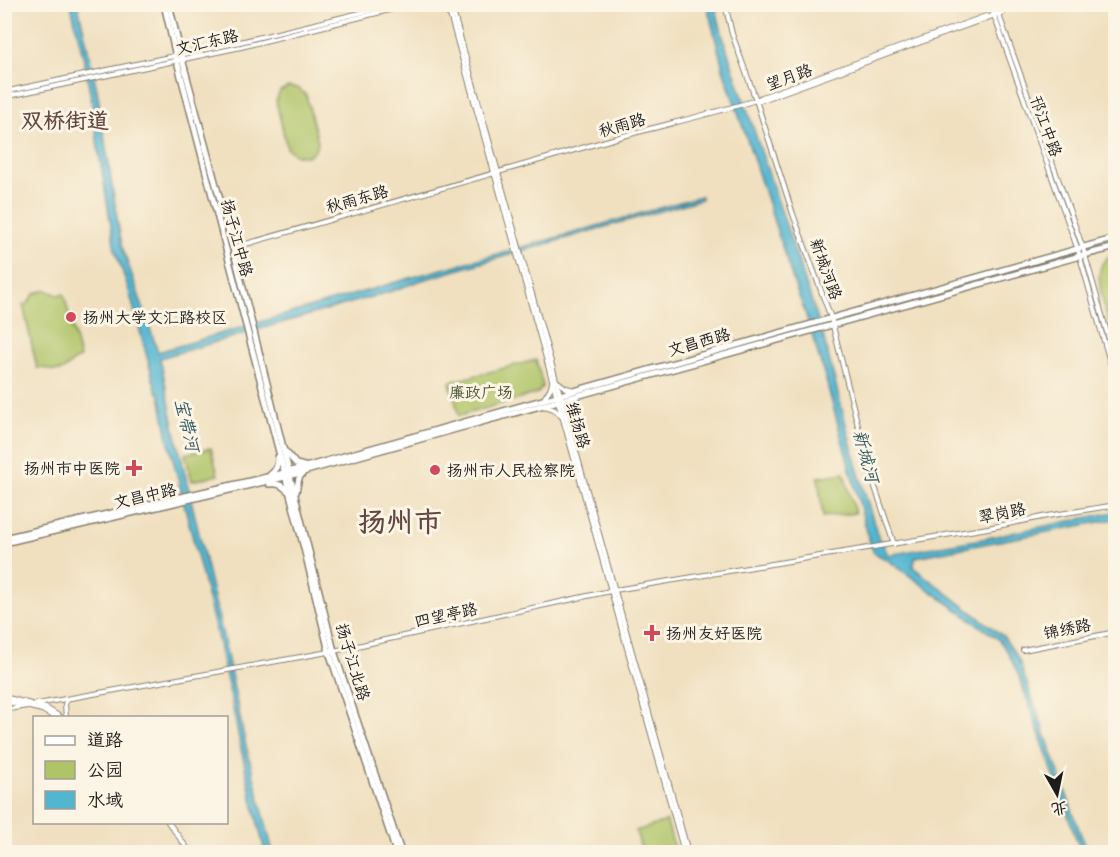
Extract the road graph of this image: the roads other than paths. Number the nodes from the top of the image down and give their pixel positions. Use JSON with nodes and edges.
{"nodes":[{"id":1,"x":164,"y":4,"type":"edge"},
{"id":2,"x":170,"y":4,"type":"edge"},
{"id":3,"x":397,"y":4,"type":"edge"},
{"id":4,"x":413,"y":4,"type":"edge"},
{"id":5,"x":438,"y":4,"type":"edge"},
{"id":6,"x":449,"y":4,"type":"edge"},
{"id":7,"x":456,"y":4,"type":"edge"},
{"id":8,"x":725,"y":4,"type":"edge"},
{"id":9,"x":990,"y":4,"type":"edge"},
{"id":10,"x":995,"y":4,"type":"edge"},
{"id":11,"x":1018,"y":4,"type":"edge"},
{"id":12,"x":1025,"y":4,"type":"edge"},
{"id":13,"x":996,"y":14,"type":"junction"},
{"id":14,"x":452,"y":15,"type":"junction"},
{"id":15,"x":179,"y":58,"type":"junction"},
{"id":16,"x":74,"y":80,"type":"junction"},
{"id":17,"x":4,"y":92,"type":"edge"},
{"id":18,"x":4,"y":97,"type":"edge"},
{"id":19,"x":756,"y":100,"type":"junction"},
{"id":20,"x":497,"y":173,"type":"junction"},
{"id":21,"x":1116,"y":238,"type":"edge"},
{"id":22,"x":1116,"y":247,"type":"edge"},
{"id":23,"x":230,"y":248,"type":"junction"},
{"id":24,"x":1081,"y":252,"type":"junction"},
{"id":25,"x":831,"y":321,"type":"junction"},
{"id":26,"x":1116,"y":364,"type":"edge"},
{"id":27,"x":555,"y":380,"type":"junction"},
{"id":28,"x":1116,"y":383,"type":"edge"},
{"id":29,"x":576,"y":393,"type":"junction"},
{"id":30,"x":560,"y":398,"type":"junction"},
{"id":31,"x":542,"y":403,"type":"junction"},
{"id":32,"x":565,"y":419,"type":"junction"},
{"id":33,"x":281,"y":451,"type":"junction"},
{"id":34,"x":305,"y":469,"type":"junction"},
{"id":35,"x":287,"y":474,"type":"junction"},
{"id":36,"x":268,"y":476,"type":"junction"},
{"id":37,"x":256,"y":484,"type":"junction"},
{"id":38,"x":289,"y":492,"type":"junction"},
{"id":39,"x":193,"y":496,"type":"junction"},
{"id":40,"x":296,"y":496,"type":"junction"},
{"id":41,"x":181,"y":499,"type":"junction"},
{"id":42,"x":1116,"y":505,"type":"edge"},
{"id":43,"x":4,"y":538,"type":"edge"},
{"id":44,"x":4,"y":543,"type":"edge"},
{"id":45,"x":894,"y":544,"type":"junction"},
{"id":46,"x":613,"y":590,"type":"junction"},
{"id":47,"x":1116,"y":632,"type":"edge"},
{"id":48,"x":1023,"y":650,"type":"dead end"},
{"id":49,"x":332,"y":651,"type":"junction"},
{"id":50,"x":4,"y":699,"type":"edge"},
{"id":51,"x":67,"y":700,"type":"junction"},
{"id":52,"x":34,"y":705,"type":"junction"},
{"id":53,"x":25,"y":706,"type":"junction"},
{"id":54,"x":4,"y":710,"type":"edge"},
{"id":55,"x":54,"y":716,"type":"edge"},
{"id":56,"x":60,"y":716,"type":"edge"},
{"id":57,"x":66,"y":716,"type":"edge"},
{"id":58,"x":169,"y":824,"type":"edge"},
{"id":59,"x":190,"y":852,"type":"edge"},
{"id":60,"x":396,"y":852,"type":"edge"},
{"id":61,"x":401,"y":852,"type":"edge"},
{"id":62,"x":686,"y":852,"type":"edge"}],
"edges":[{"from":1,"to":15,"type":"main road","name":"扬子江中路"},
{"from":2,"to":15,"type":"main road","name":"扬子江中路"},
{"from":3,"to":15,"type":"street","name":"文汇东路"},
{"from":4,"to":15,"type":"street","name":"文汇东路"},
{"from":5,"to":14,"type":"street"},
{"from":6,"to":14,"type":"street","name":"维扬路"},
{"from":7,"to":14,"type":"street"},
{"from":8,"to":19,"type":"street","name":"新城河路"},
{"from":9,"to":13,"type":"street","name":"邗江中路"},
{"from":10,"to":13,"type":"street","name":"邗江中路"},
{"from":11,"to":13,"type":"street","name":"望月路"},
{"from":12,"to":13,"type":"street","name":"望月路"},
{"from":13,"to":19,"type":"street","name":"望月路"},
{"from":13,"to":24,"type":"street","name":"邗江中路"},
{"from":14,"to":20,"type":"street","name":"维扬路"},
{"from":15,"to":16,"type":"street","name":"文汇东路"},
{"from":15,"to":23,"type":"main road","name":"扬子江中路"},
{"from":16,"to":17,"type":"street","name":"文汇东路"},
{"from":16,"to":18,"type":"street","name":"文汇东路"},
{"from":19,"to":20,"type":"street","name":"秋雨路"},
{"from":19,"to":25,"type":"street","name":"新城河路"},
{"from":20,"to":23,"type":"street","name":"秋雨东路"},
{"from":20,"to":27,"type":"street","name":"维扬路"},
{"from":21,"to":24,"type":"main road","name":"文昌西路"},
{"from":22,"to":24,"type":"main road","name":"文昌西路"},
{"from":23,"to":33,"type":"main road","name":"扬子江中路"},
{"from":24,"to":25,"type":"main road","name":"文昌西路"},
{"from":24,"to":26,"type":"street"},
{"from":24,"to":28,"type":"street"},
{"from":25,"to":29,"type":"main road","name":"文昌西路"},
{"from":25,"to":45,"type":"street","name":"新城河路"},
{"from":27,"to":29,"type":"street"},
{"from":27,"to":30,"type":"street","name":"维扬路"},
{"from":27,"to":31,"type":"street"},
{"from":29,"to":30,"type":"main road","name":"文昌西路"},
{"from":29,"to":32,"type":"street"},
{"from":30,"to":31,"type":"main road","name":"文昌西路"},
{"from":30,"to":32,"type":"street","name":"维扬路"},
{"from":31,"to":32,"type":"street"},
{"from":31,"to":34,"type":"main road","name":"文昌西路"},
{"from":32,"to":46,"type":"street","name":"维扬路"},
{"from":33,"to":34,"type":"main road"},
{"from":33,"to":35,"type":"main road","name":"扬子江中路"},
{"from":33,"to":36,"type":"main road"},
{"from":34,"to":35,"type":"main road","name":"文昌西路"},
{"from":34,"to":40,"type":"main road"},
{"from":35,"to":36,"type":"main road","name":"文昌中路"},
{"from":35,"to":37,"type":"main road","name":"文昌中路"},
{"from":35,"to":38,"type":"main road","name":"扬子江北路"},
{"from":35,"to":40,"type":"main road","name":"扬子江北路"},
{"from":36,"to":39,"type":"main road","name":"文昌中路"},
{"from":37,"to":38,"type":"main road"},
{"from":37,"to":39,"type":"main road","name":"文昌中路"},
{"from":38,"to":49,"type":"main road","name":"扬子江北路"},
{"from":39,"to":41,"type":"main road","name":"文昌中路"},
{"from":40,"to":49,"type":"main road","name":"扬子江北路"},
{"from":41,"to":43,"type":"main road","name":"文昌中路"},
{"from":41,"to":44,"type":"main road","name":"文昌中路"},
{"from":42,"to":45,"type":"street","name":"翠岗路"},
{"from":45,"to":46,"type":"street","name":"四望亭路"},
{"from":46,"to":49,"type":"street","name":"四望亭路"},
{"from":46,"to":62,"type":"street","name":"维扬路"},
{"from":47,"to":48,"type":"street","name":"锦绣路"},
{"from":49,"to":51,"type":"street","name":"四望亭路"},
{"from":49,"to":60,"type":"main road","name":"扬子江北路"},
{"from":49,"to":61,"type":"main road","name":"扬子江北路"},
{"from":50,"to":52,"type":"street"},
{"from":50,"to":53,"type":"street"},
{"from":51,"to":52,"type":"street","name":"四望亭路"},
{"from":51,"to":57,"type":"street"},
{"from":52,"to":53,"type":"street","name":"四望亭路"},
{"from":52,"to":56,"type":"street"},
{"from":53,"to":54,"type":"street","name":"四望亭路"},
{"from":53,"to":55,"type":"street"},
{"from":58,"to":59,"type":"street"}]}
